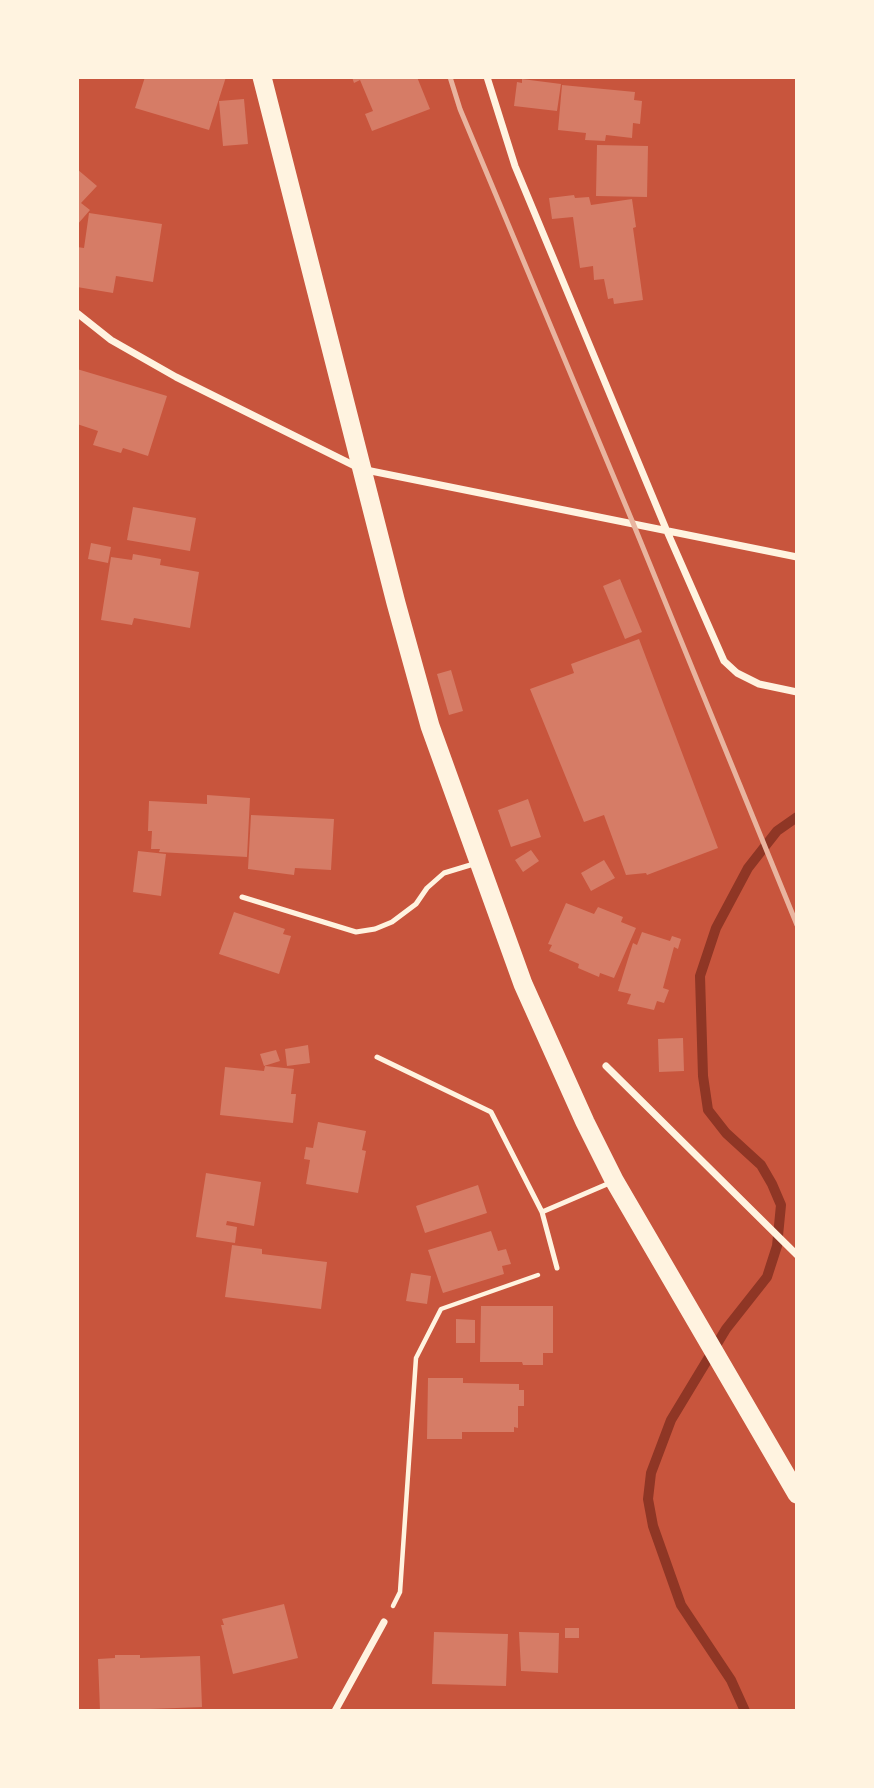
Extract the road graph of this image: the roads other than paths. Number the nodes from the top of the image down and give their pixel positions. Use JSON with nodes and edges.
{"nodes":[{"id":1,"x":261,"y":77,"type":"edge"},
{"id":2,"x":487,"y":77,"type":"edge"},
{"id":3,"x":77,"y":313,"type":"edge"},
{"id":4,"x":362,"y":469,"type":"junction"},
{"id":5,"x":666,"y":529,"type":"junction"},
{"id":6,"x":797,"y":557,"type":"edge"},
{"id":7,"x":797,"y":692,"type":"edge"},
{"id":8,"x":479,"y":862,"type":"junction"},
{"id":9,"x":242,"y":897,"type":"dead end"},
{"id":10,"x":377,"y":1057,"type":"dead end"},
{"id":11,"x":606,"y":1066,"type":"dead end"},
{"id":12,"x":614,"y":1180,"type":"junction"},
{"id":13,"x":542,"y":1212,"type":"junction"},
{"id":14,"x":797,"y":1255,"type":"edge"},
{"id":15,"x":557,"y":1268,"type":"road end"},
{"id":16,"x":797,"y":1494,"type":"edge"},
{"id":17,"x":384,"y":1622,"type":"road end"},
{"id":18,"x":335,"y":1711,"type":"edge"}],
"edges":[{"from":1,"to":4,"type":"highway"},
{"from":2,"to":5,"type":"street"},
{"from":3,"to":4,"type":"street"},
{"from":4,"to":5,"type":"street"},
{"from":4,"to":8,"type":"highway"},
{"from":5,"to":6,"type":"street"},
{"from":5,"to":7,"type":"street"},
{"from":8,"to":9,"type":"lane"},
{"from":8,"to":12,"type":"highway"},
{"from":10,"to":13,"type":"lane"},
{"from":11,"to":14,"type":"street"},
{"from":12,"to":13,"type":"lane"},
{"from":12,"to":16,"type":"highway"},
{"from":13,"to":15,"type":"lane"},
{"from":17,"to":18,"type":"street"}]}
